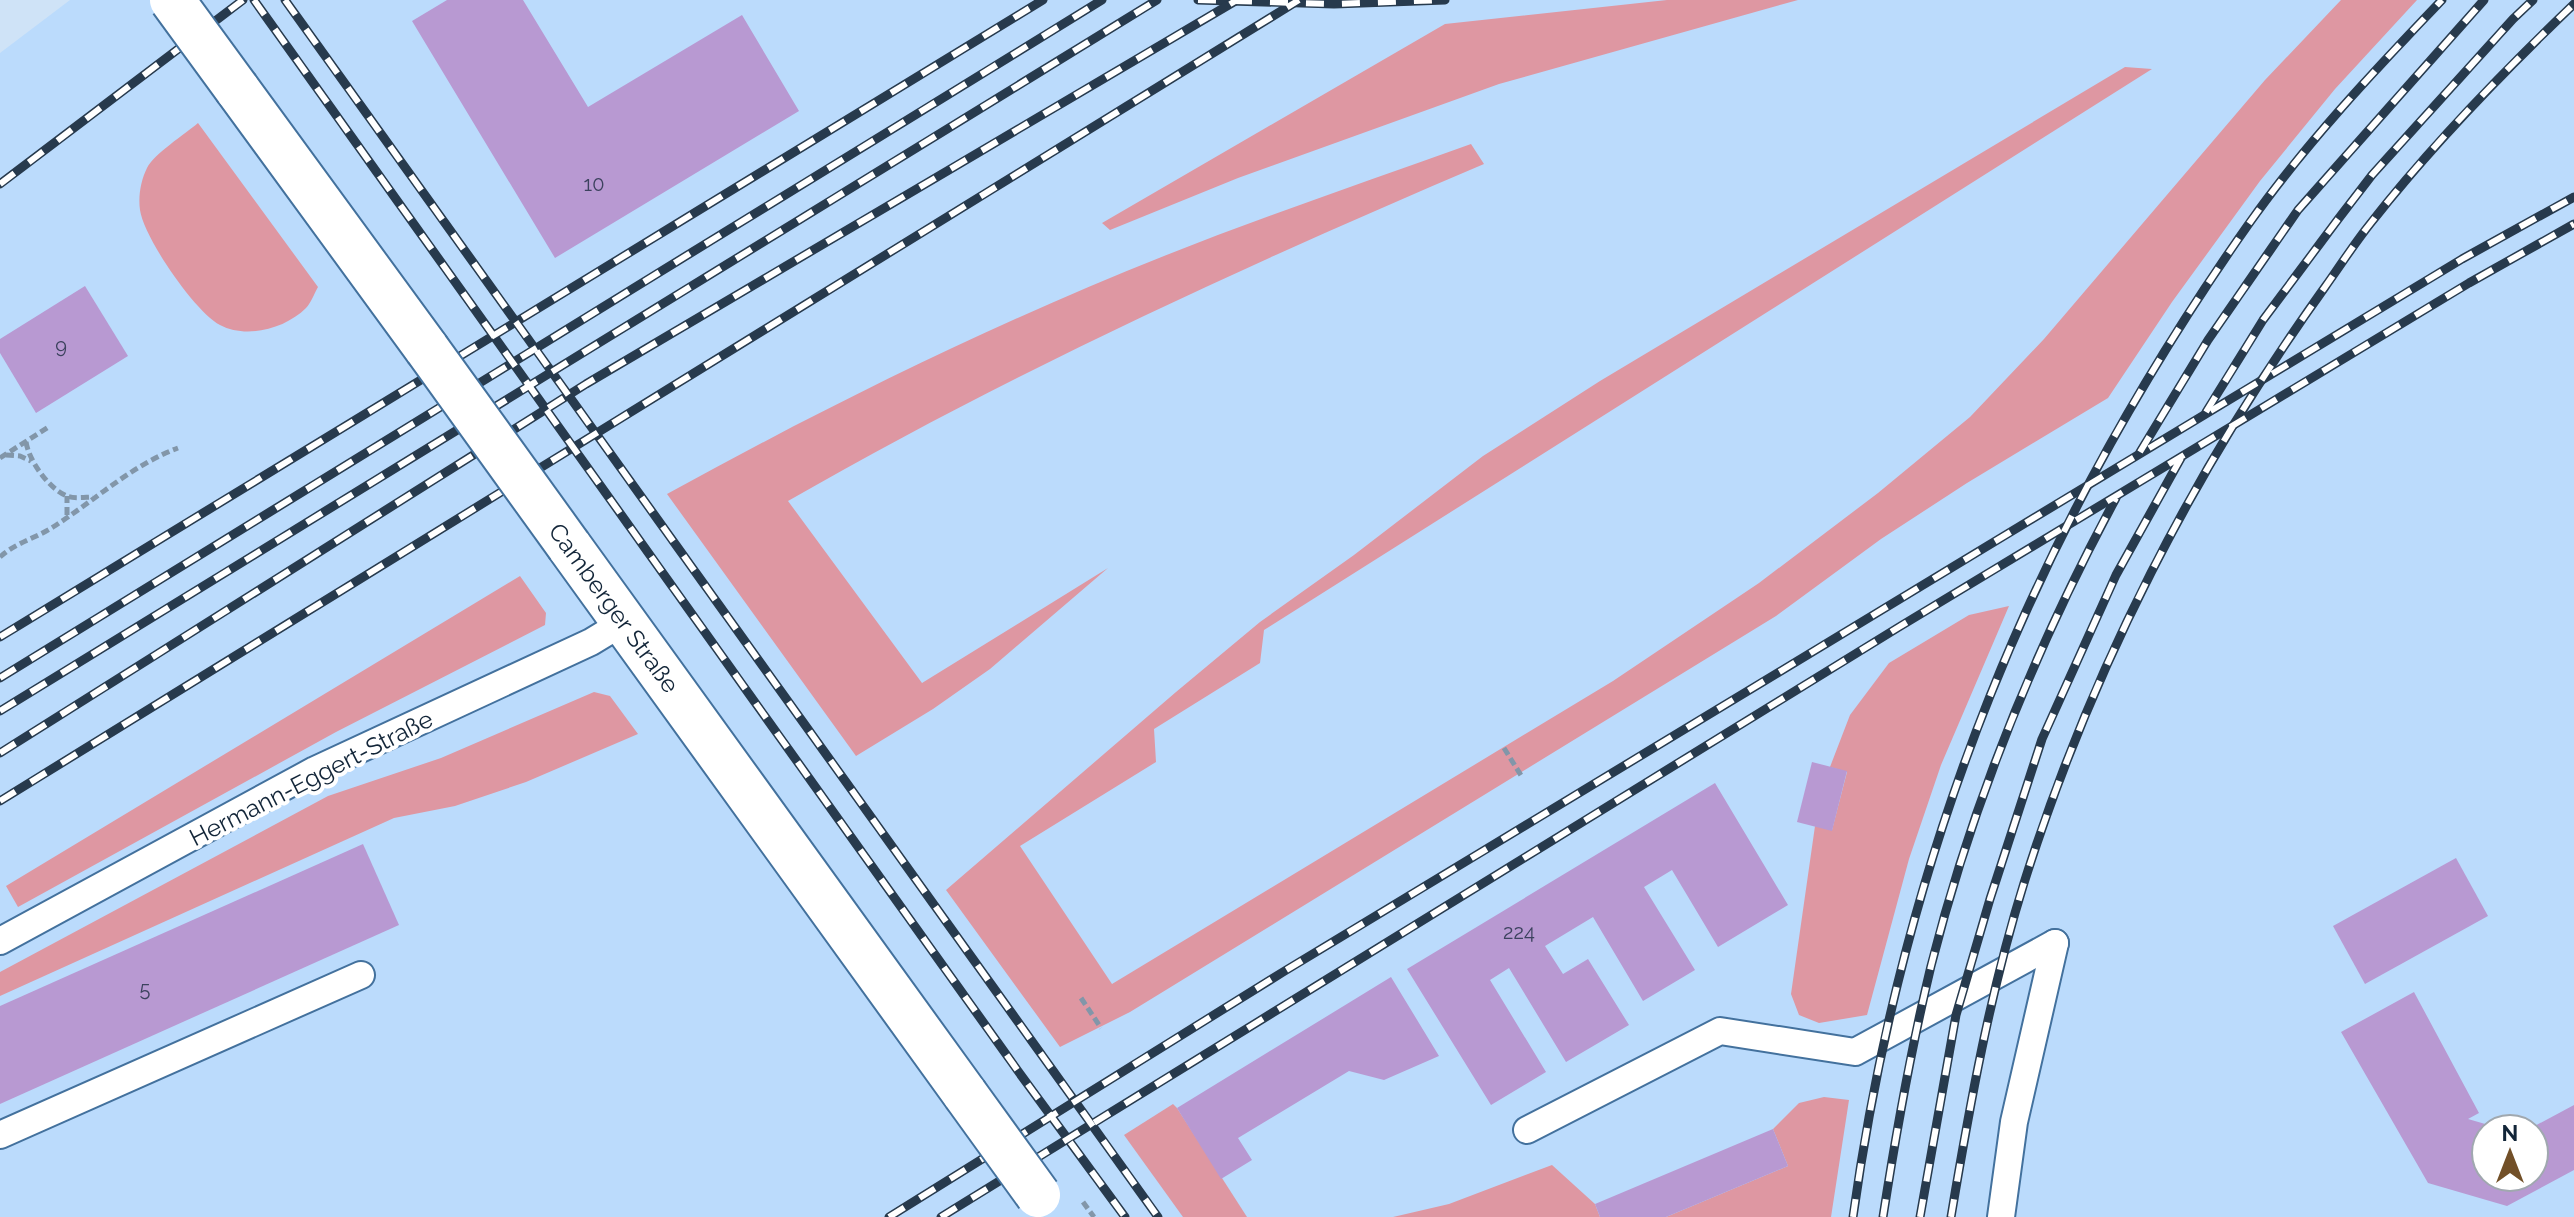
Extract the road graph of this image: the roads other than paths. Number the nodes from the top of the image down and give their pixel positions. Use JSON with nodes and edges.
{"nodes":[{"id":1,"x":172,"y":0,"type":"edge"},
{"id":2,"x":624,"y":622,"type":"junction"},
{"id":3,"x":0,"y":941,"type":"edge"},
{"id":4,"x":361,"y":975,"type":"dead end"},
{"id":5,"x":1527,"y":1130,"type":"dead end"},
{"id":6,"x":0,"y":1135,"type":"edge"},
{"id":7,"x":1046,"y":1206,"type":"edge"},
{"id":8,"x":2001,"y":1217,"type":"edge"}],
"edges":[{"from":1,"to":2,"type":"street","name":"Camberger Straße","bridge":true},
{"from":2,"to":3,"type":"lane","name":"Hermann-Eggert-Straße"},
{"from":2,"to":7,"type":"street","name":"Camberger Straße","bridge":true},
{"from":4,"to":6,"type":"lane"},
{"from":5,"to":8,"type":"lane"}]}
